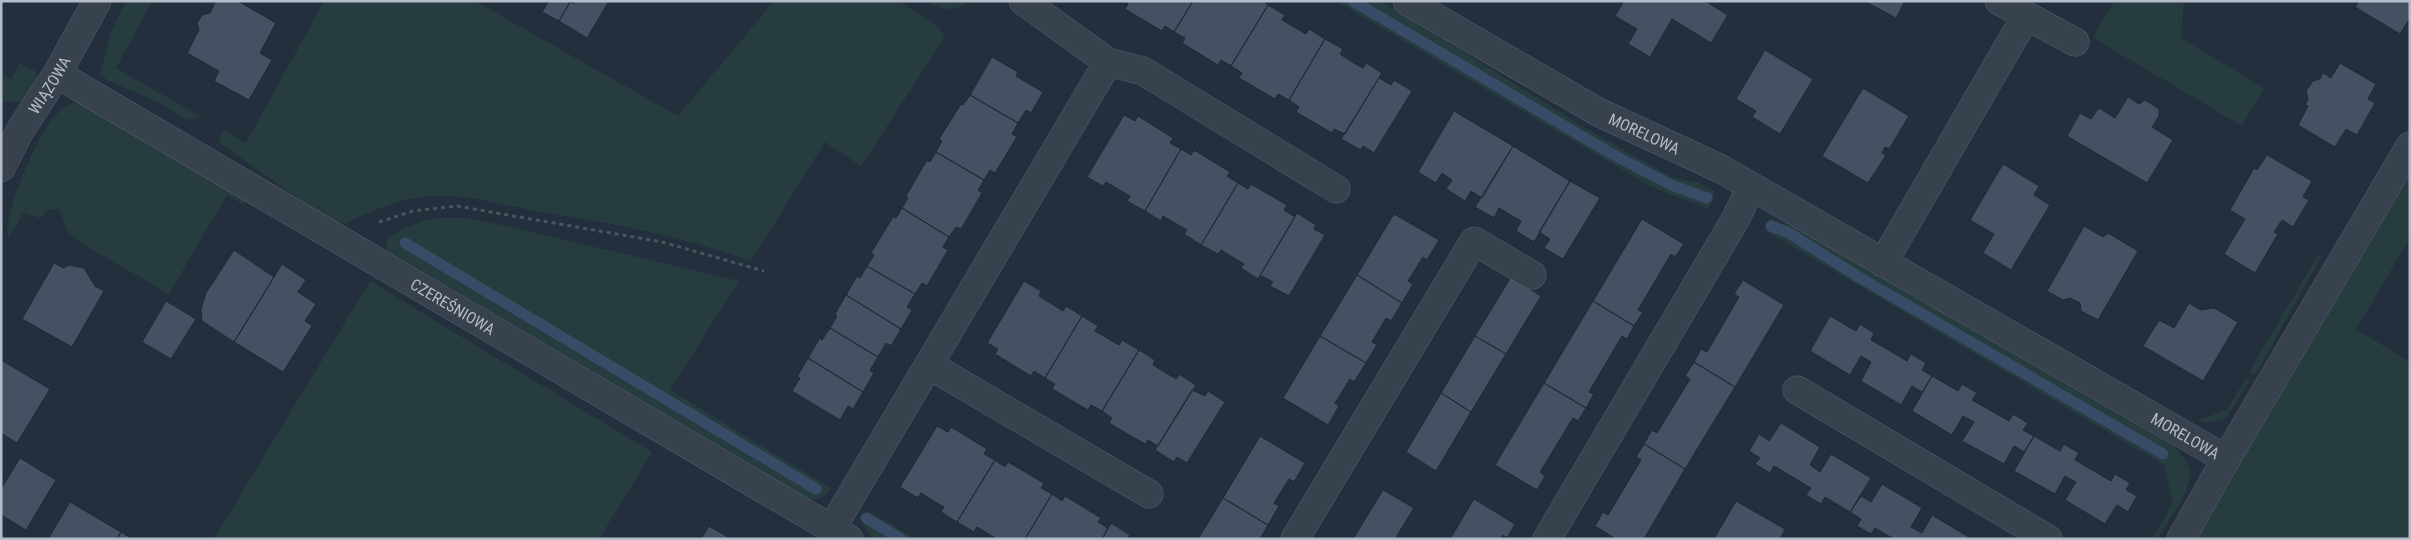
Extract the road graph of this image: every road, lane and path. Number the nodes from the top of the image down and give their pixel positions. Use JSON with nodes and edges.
{"nodes":[{"id":1,"x":97,"y":1,"type":"edge"},
{"id":2,"x":1023,"y":1,"type":"edge"},
{"id":3,"x":1407,"y":1,"type":"edge"},
{"id":4,"x":1999,"y":1,"type":"edge"},
{"id":5,"x":2026,"y":16,"type":"junction"},
{"id":6,"x":2075,"y":42,"type":"dead end"},
{"id":7,"x":1108,"y":62,"type":"junction"},
{"id":8,"x":57,"y":74,"type":"junction"},
{"id":9,"x":11,"y":124,"type":"edge"},
{"id":10,"x":2410,"y":146,"type":"edge"},
{"id":11,"x":1,"y":168,"type":"edge"},
{"id":12,"x":1751,"y":187,"type":"junction"},
{"id":13,"x":1336,"y":189,"type":"dead end"},
{"id":14,"x":344,"y":243,"type":"junction"},
{"id":15,"x":1883,"y":263,"type":"junction"},
{"id":16,"x":764,"y":271,"type":"dead end"},
{"id":17,"x":1532,"y":275,"type":"dead end"},
{"id":18,"x":928,"y":365,"type":"junction"},
{"id":19,"x":1797,"y":390,"type":"dead end"},
{"id":20,"x":2226,"y":459,"type":"junction"},
{"id":21,"x":1149,"y":494,"type":"dead end"},
{"id":22,"x":840,"y":534,"type":"edge"},
{"id":23,"x":1295,"y":539,"type":"edge"},
{"id":24,"x":1547,"y":539,"type":"edge"},
{"id":25,"x":2048,"y":539,"type":"edge"},
{"id":26,"x":2181,"y":539,"type":"edge"}],
"edges":[{"from":1,"to":8,"type":"street","name":"WIĄZOWA"},
{"from":2,"to":7,"type":"street"},
{"from":3,"to":12,"type":"street","name":"MORELOWA"},
{"from":4,"to":5,"type":"street"},
{"from":5,"to":6,"type":"street"},
{"from":5,"to":15,"type":"street"},
{"from":7,"to":13,"type":"street"},
{"from":7,"to":18,"type":"street"},
{"from":8,"to":9,"type":"street","name":"WIĄZOWA"},
{"from":8,"to":14,"type":"street","name":"CZEREŚNIOWA"},
{"from":9,"to":11,"type":"street","name":"WIĄZOWA"},
{"from":10,"to":20,"type":"street","name":"MORELOWA"},
{"from":12,"to":15,"type":"street","name":"MORELOWA"},
{"from":12,"to":24,"type":"street"},
{"from":14,"to":16,"type":"path"},
{"from":14,"to":22,"type":"street","name":"CZEREŚNIOWA"},
{"from":15,"to":20,"type":"street","name":"MORELOWA"},
{"from":17,"to":23,"type":"street"},
{"from":18,"to":21,"type":"street"},
{"from":18,"to":22,"type":"street"},
{"from":19,"to":25,"type":"street"},
{"from":20,"to":26,"type":"street"}]}
